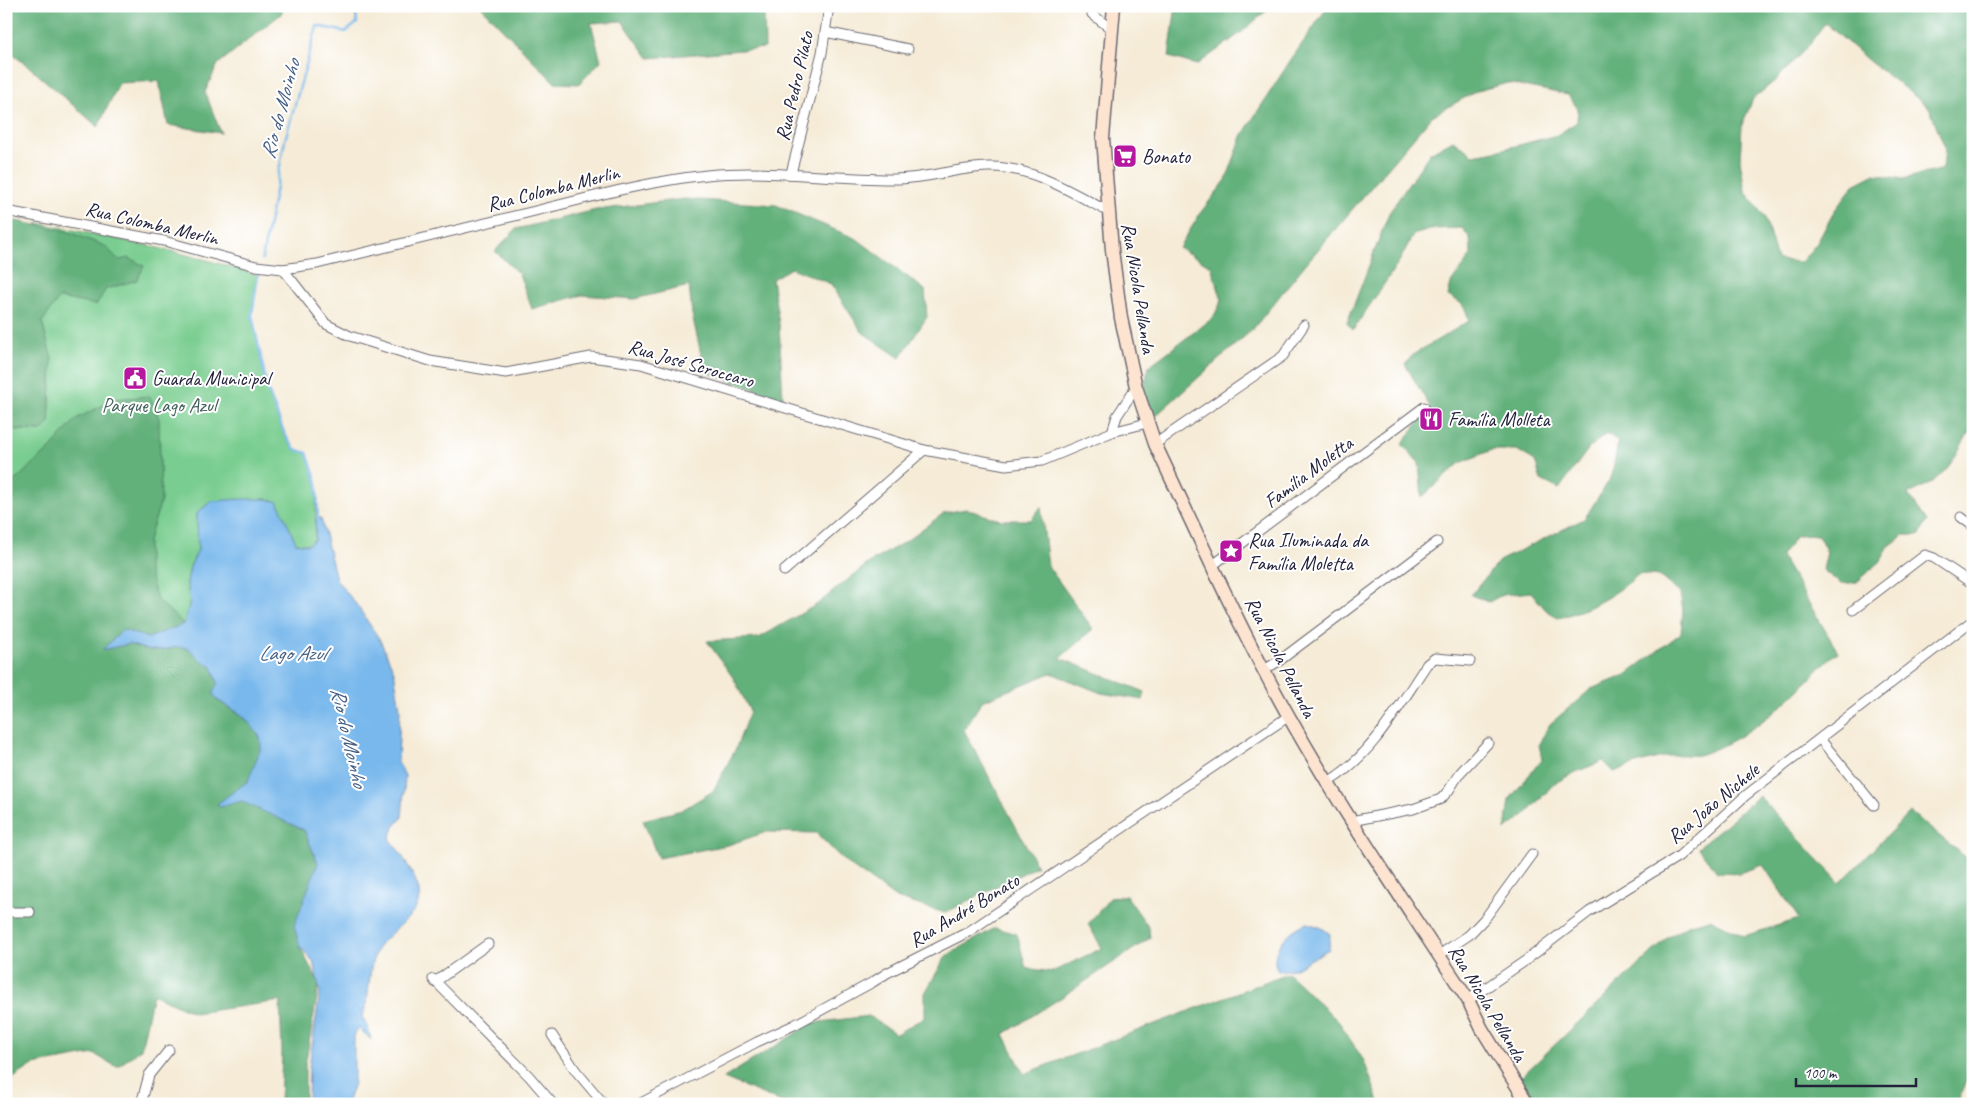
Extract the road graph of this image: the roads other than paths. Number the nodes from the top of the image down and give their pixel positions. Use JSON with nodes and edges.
{"nodes":[{"id":1,"x":829,"y":6,"type":"edge"},
{"id":2,"x":1082,"y":6,"type":"edge"},
{"id":3,"x":1114,"y":6,"type":"edge"},
{"id":4,"x":1091,"y":10,"type":"edge"},
{"id":5,"x":1111,"y":29,"type":"junction"},
{"id":6,"x":825,"y":32,"type":"junction"},
{"id":7,"x":908,"y":49,"type":"dead end"},
{"id":8,"x":791,"y":174,"type":"junction"},
{"id":9,"x":6,"y":211,"type":"edge"},
{"id":10,"x":1108,"y":212,"type":"junction"},
{"id":11,"x":283,"y":268,"type":"junction"},
{"id":12,"x":1304,"y":325,"type":"dead end"},
{"id":13,"x":1136,"y":387,"type":"junction"},
{"id":14,"x":1424,"y":407,"type":"dead end"},
{"id":15,"x":1147,"y":423,"type":"junction"},
{"id":16,"x":1112,"y":432,"type":"junction"},
{"id":17,"x":1155,"y":444,"type":"junction"},
{"id":18,"x":924,"y":450,"type":"junction"},
{"id":19,"x":1961,"y":517,"type":"dead end"},
{"id":20,"x":1973,"y":526,"type":"edge"},
{"id":21,"x":1436,"y":542,"type":"dead end"},
{"id":22,"x":1212,"y":565,"type":"junction"},
{"id":23,"x":784,"y":571,"type":"dead end"},
{"id":24,"x":1973,"y":584,"type":"edge"},
{"id":25,"x":1853,"y":610,"type":"dead end"},
{"id":26,"x":1973,"y":620,"type":"edge"},
{"id":27,"x":1470,"y":661,"type":"dead end"},
{"id":28,"x":1264,"y":670,"type":"junction"},
{"id":29,"x":1289,"y":716,"type":"junction"},
{"id":30,"x":1820,"y":739,"type":"junction"},
{"id":31,"x":1488,"y":743,"type":"dead end"},
{"id":32,"x":1328,"y":782,"type":"junction"},
{"id":33,"x":1874,"y":805,"type":"dead end"},
{"id":34,"x":1351,"y":821,"type":"junction"},
{"id":35,"x":1532,"y":854,"type":"dead end"},
{"id":36,"x":6,"y":912,"type":"edge"},
{"id":37,"x":30,"y":912,"type":"dead end"},
{"id":38,"x":488,"y":944,"type":"dead end"},
{"id":39,"x":1439,"y":955,"type":"junction"},
{"id":40,"x":1468,"y":1000,"type":"junction"},
{"id":41,"x":552,"y":1035,"type":"dead end"},
{"id":42,"x":169,"y":1050,"type":"dead end"},
{"id":43,"x":141,"y":1104,"type":"edge"},
{"id":44,"x":553,"y":1104,"type":"edge"},
{"id":45,"x":604,"y":1104,"type":"edge"},
{"id":46,"x":639,"y":1104,"type":"edge"},
{"id":47,"x":1528,"y":1104,"type":"edge"}],
"edges":[{"from":1,"to":6,"type":"street","name":"Rua Pedro Pilato"},
{"from":2,"to":4,"type":"street"},
{"from":3,"to":5,"type":"main road","name":"Rua Nicola Pellanda"},
{"from":4,"to":5,"type":"street"},
{"from":5,"to":10,"type":"main road","name":"Rua Nicola Pellanda"},
{"from":6,"to":7,"type":"street"},
{"from":6,"to":8,"type":"street","name":"Rua Pedro Pilato"},
{"from":8,"to":10,"type":"street","name":"Rua Colomba Merlin"},
{"from":8,"to":11,"type":"street","name":"Rua Colomba Merlin"},
{"from":9,"to":11,"type":"street","name":"Rua Colomba Merlin"},
{"from":10,"to":13,"type":"main road","name":"Rua Nicola Pellanda"},
{"from":11,"to":18,"type":"street","name":"Rua José Scroccaro"},
{"from":12,"to":17,"type":"street"},
{"from":13,"to":15,"type":"main road","name":"Rua Nicola Pellanda"},
{"from":13,"to":16,"type":"street"},
{"from":14,"to":22,"type":"street","name":"Família Moletta"},
{"from":15,"to":16,"type":"street","name":"Rua José Scroccaro"},
{"from":15,"to":17,"type":"main road","name":"Rua Nicola Pellanda"},
{"from":16,"to":18,"type":"street","name":"Rua José Scroccaro"},
{"from":17,"to":22,"type":"main road","name":"Rua Nicola Pellanda"},
{"from":18,"to":23,"type":"street"},
{"from":19,"to":20,"type":"street"},
{"from":21,"to":28,"type":"street"},
{"from":22,"to":28,"type":"main road","name":"Rua Nicola Pellanda"},
{"from":24,"to":25,"type":"street"},
{"from":26,"to":30,"type":"street","name":"Rua João Nichele"},
{"from":27,"to":32,"type":"street"},
{"from":28,"to":29,"type":"main road","name":"Rua Nicola Pellanda"},
{"from":29,"to":32,"type":"main road","name":"Rua Nicola Pellanda"},
{"from":29,"to":46,"type":"street","name":"Rua André Bonato"},
{"from":30,"to":33,"type":"street"},
{"from":30,"to":40,"type":"street","name":"Rua João Nichele"},
{"from":31,"to":34,"type":"street"},
{"from":32,"to":34,"type":"main road","name":"Rua Nicola Pellanda"},
{"from":34,"to":39,"type":"main road","name":"Rua Nicola Pellanda"},
{"from":35,"to":39,"type":"street"},
{"from":36,"to":37,"type":"street"},
{"from":38,"to":44,"type":"street"},
{"from":39,"to":40,"type":"main road","name":"Rua Nicola Pellanda"},
{"from":40,"to":47,"type":"main road","name":"Rua Nicola Pellanda"},
{"from":41,"to":45,"type":"street"},
{"from":42,"to":43,"type":"street"}]}
